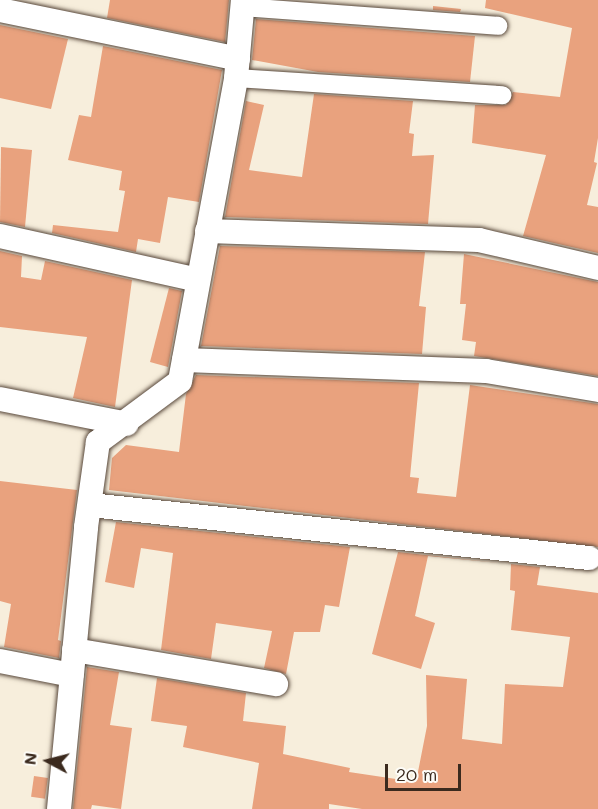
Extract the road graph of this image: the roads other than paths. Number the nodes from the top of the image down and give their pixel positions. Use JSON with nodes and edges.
{"nodes":[{"id":1,"x":243,"y":3,"type":"edge"},
{"id":2,"x":0,"y":10,"type":"edge"},
{"id":3,"x":498,"y":26,"type":"dead end"},
{"id":4,"x":237,"y":69,"type":"junction"},
{"id":5,"x":502,"y":95,"type":"dead end"},
{"id":6,"x":207,"y":231,"type":"junction"},
{"id":7,"x":0,"y":236,"type":"edge"},
{"id":8,"x":598,"y":268,"type":"edge"},
{"id":9,"x":198,"y":280,"type":"junction"},
{"id":10,"x":184,"y":360,"type":"junction"},
{"id":11,"x":598,"y":390,"type":"edge"},
{"id":12,"x":0,"y":399,"type":"edge"},
{"id":13,"x":128,"y":424,"type":"junction"},
{"id":14,"x":90,"y":505,"type":"junction"},
{"id":15,"x":589,"y":558,"type":"dead end"},
{"id":16,"x":74,"y":650,"type":"junction"},
{"id":17,"x":0,"y":661,"type":"edge"},
{"id":18,"x":72,"y":675,"type":"junction"},
{"id":19,"x":276,"y":684,"type":"dead end"},
{"id":20,"x":59,"y":809,"type":"edge"}],
"edges":[{"from":1,"to":3,"type":"street"},
{"from":1,"to":4,"type":"street"},
{"from":2,"to":4,"type":"street"},
{"from":4,"to":5,"type":"street"},
{"from":4,"to":6,"type":"street"},
{"from":6,"to":8,"type":"street"},
{"from":6,"to":9,"type":"street"},
{"from":7,"to":9,"type":"street"},
{"from":9,"to":10,"type":"street"},
{"from":10,"to":11,"type":"street"},
{"from":10,"to":13,"type":"street"},
{"from":12,"to":13,"type":"street"},
{"from":13,"to":14,"type":"street"},
{"from":14,"to":15,"type":"street"},
{"from":14,"to":16,"type":"street"},
{"from":16,"to":18,"type":"street"},
{"from":16,"to":19,"type":"street"},
{"from":17,"to":18,"type":"street"},
{"from":18,"to":20,"type":"street"}]}
